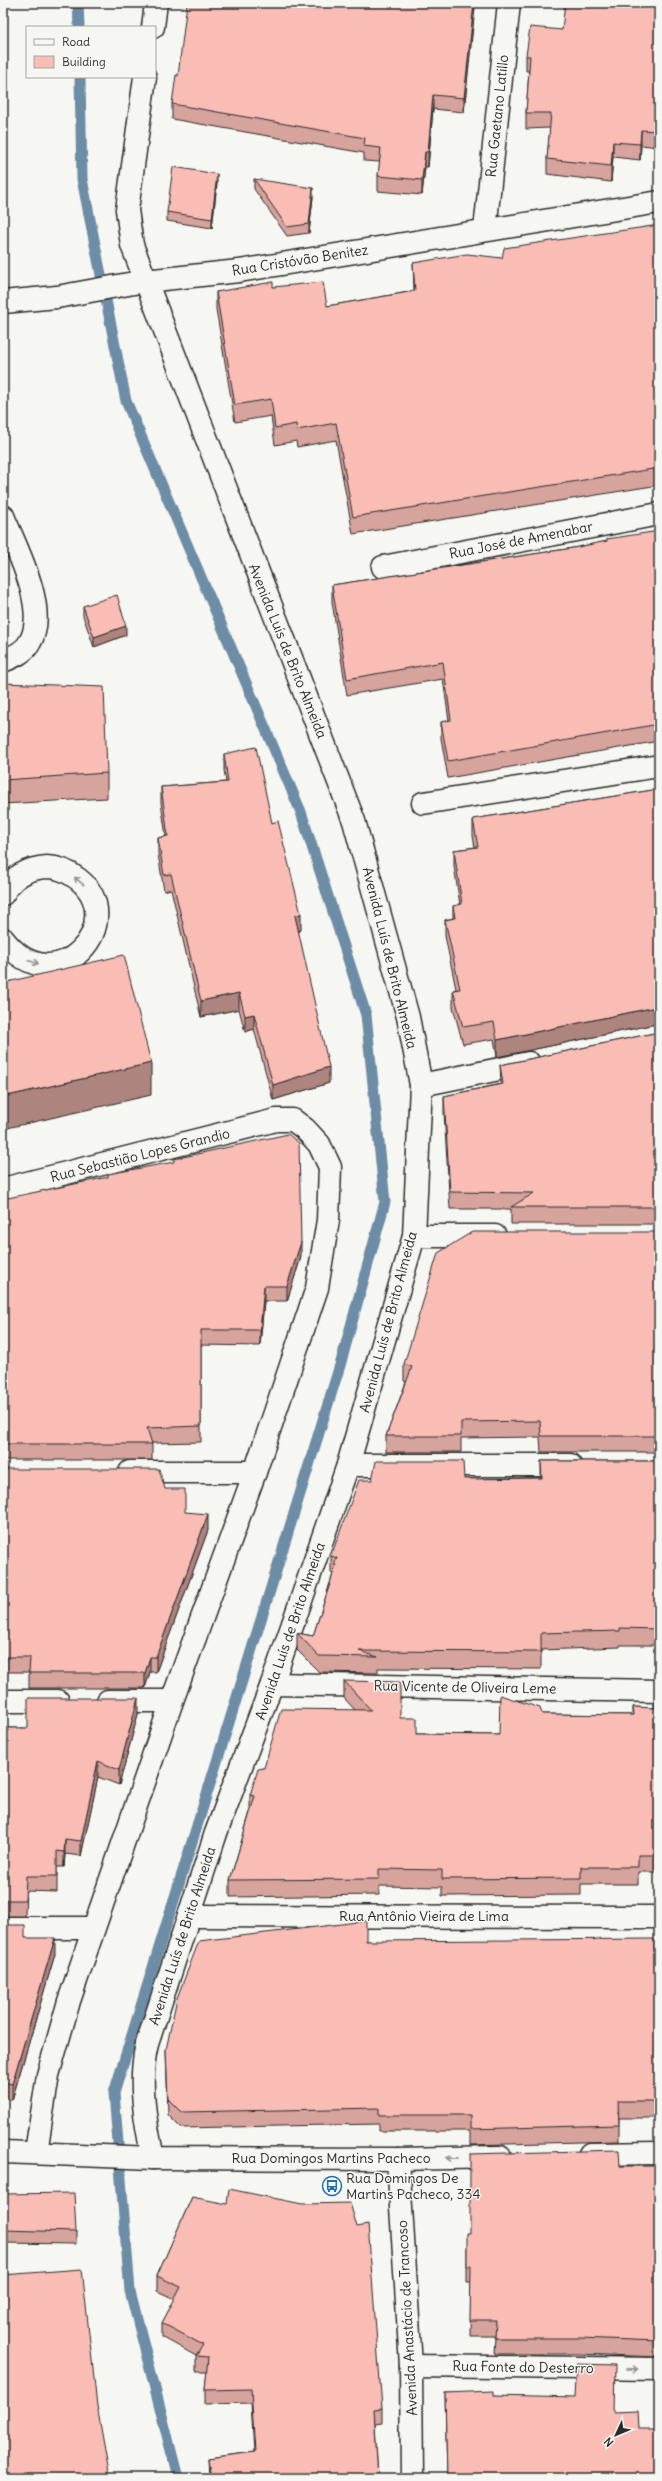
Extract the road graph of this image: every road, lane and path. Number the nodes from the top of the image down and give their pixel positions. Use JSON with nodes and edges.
{"nodes":[{"id":1,"x":156,"y":3,"type":"edge"},
{"id":2,"x":509,"y":3,"type":"edge"},
{"id":3,"x":153,"y":26,"type":"edge"},
{"id":4,"x":145,"y":78,"type":"edge"},
{"id":5,"x":659,"y":202,"type":"edge"},
{"id":6,"x":485,"y":230,"type":"junction"},
{"id":7,"x":145,"y":281,"type":"junction"},
{"id":8,"x":3,"y":302,"type":"edge"},
{"id":9,"x":659,"y":514,"type":"edge"},
{"id":10,"x":3,"y":516,"type":"edge"},
{"id":11,"x":384,"y":567,"type":"dead end"},
{"id":12,"x":3,"y":661,"type":"edge"},
{"id":13,"x":659,"y":766,"type":"edge"},
{"id":14,"x":423,"y":803,"type":"dead end"},
{"id":15,"x":3,"y":894,"type":"edge"},
{"id":16,"x":6,"y":948,"type":"edge"},
{"id":17,"x":552,"y":1058,"type":"edge"},
{"id":18,"x":421,"y":1085,"type":"junction"},
{"id":19,"x":3,"y":1189,"type":"edge"},
{"id":20,"x":414,"y":1236,"type":"junction"},
{"id":21,"x":517,"y":1236,"type":"edge"},
{"id":22,"x":348,"y":1465,"type":"junction"},
{"id":23,"x":587,"y":1465,"type":"edge"},
{"id":24,"x":113,"y":1472,"type":"edge"},
{"id":25,"x":255,"y":1472,"type":"junction"},
{"id":26,"x":272,"y":1684,"type":"junction"},
{"id":27,"x":659,"y":1691,"type":"edge"},
{"id":28,"x":3,"y":1701,"type":"edge"},
{"id":29,"x":172,"y":1701,"type":"junction"},
{"id":30,"x":190,"y":1916,"type":"junction"},
{"id":31,"x":659,"y":1917,"type":"edge"},
{"id":32,"x":3,"y":1928,"type":"edge"},
{"id":33,"x":93,"y":1928,"type":"junction"},
{"id":34,"x":3,"y":2152,"type":"edge"},
{"id":35,"x":42,"y":2152,"type":"junction"},
{"id":36,"x":659,"y":2153,"type":"edge"},
{"id":37,"x":572,"y":2155,"type":"edge"},
{"id":38,"x":517,"y":2156,"type":"edge"},
{"id":39,"x":145,"y":2158,"type":"junction"},
{"id":40,"x":398,"y":2159,"type":"junction"},
{"id":41,"x":411,"y":2366,"type":"junction"},
{"id":42,"x":659,"y":2369,"type":"edge"},
{"id":43,"x":412,"y":2478,"type":"edge"}],
"edges":[{"from":1,"to":3,"type":"street"},
{"from":2,"to":6,"type":"street","name":"Rua Gaetano Latillo"},
{"from":4,"to":7,"type":"street"},
{"from":5,"to":6,"type":"street","name":"Rua Cristóvão Benitez"},
{"from":6,"to":7,"type":"street","name":"Rua Cristóvão Benitez"},
{"from":7,"to":8,"type":"street","name":"Rua Cristóvão Benitez"},
{"from":7,"to":18,"type":"street","name":"Avenida Luís de Brito Almeida"},
{"from":9,"to":11,"type":"street","name":"Rua José de Amenabar"},
{"from":10,"to":12,"type":"street"},
{"from":13,"to":14,"type":"street"},
{"from":16,"to":15,"type":"street","one_way":true},
{"from":17,"to":18,"type":"street"},
{"from":18,"to":20,"type":"street","name":"Avenida Luís de Brito Almeida"},
{"from":19,"to":25,"type":"street","name":"Rua Sebastião Lopes Grandio"},
{"from":20,"to":21,"type":"street"},
{"from":20,"to":22,"type":"street","name":"Avenida Luís de Brito Almeida"},
{"from":22,"to":23,"type":"street"},
{"from":22,"to":26,"type":"street","name":"Avenida Luís de Brito Almeida"},
{"from":24,"to":25,"type":"street"},
{"from":25,"to":29,"type":"street"},
{"from":26,"to":27,"type":"street","name":"Rua Vicente de Oliveira Leme"},
{"from":26,"to":30,"type":"street","name":"Avenida Luís de Brito Almeida"},
{"from":28,"to":29,"type":"street"},
{"from":29,"to":33,"type":"street"},
{"from":30,"to":31,"type":"street","name":"Rua Antônio Vieira de Lima"},
{"from":30,"to":39,"type":"street","name":"Avenida Luís de Brito Almeida"},
{"from":32,"to":33,"type":"street"},
{"from":33,"to":35,"type":"street"},
{"from":34,"to":35,"type":"street","name":"Rua Domingos Martins Pacheco"},
{"from":35,"to":39,"type":"street","name":"Rua Domingos Martins Pacheco"},
{"from":36,"to":37,"type":"street"},
{"from":38,"to":40,"type":"street","name":"Rua Domingos Martins Pacheco","one_way":true},
{"from":39,"to":40,"type":"street","name":"Rua Domingos Martins Pacheco"},
{"from":40,"to":41,"type":"street","name":"Avenida Anastácio de Trancoso"},
{"from":41,"to":42,"type":"street","name":"Rua Fonte do Desterro","one_way":true},
{"from":41,"to":43,"type":"street","name":"Avenida Anastácio de Trancoso"}]}
